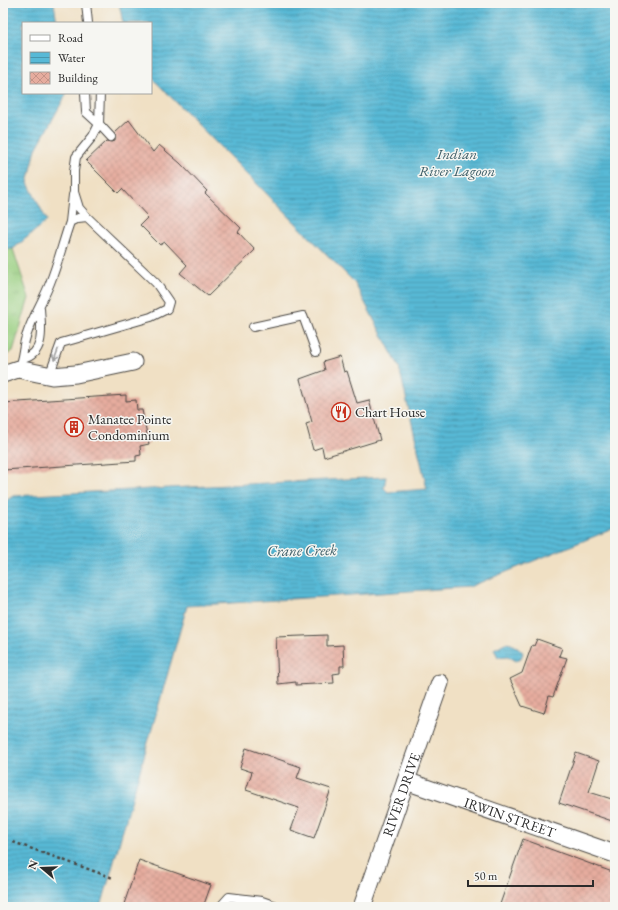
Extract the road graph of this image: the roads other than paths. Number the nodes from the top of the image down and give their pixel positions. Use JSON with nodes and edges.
{"nodes":[{"id":1,"x":86,"y":3,"type":"edge"},
{"id":2,"x":88,"y":22,"type":"edge"},
{"id":3,"x":85,"y":94,"type":"edge"},
{"id":4,"x":100,"y":94,"type":"edge"},
{"id":5,"x":99,"y":124,"type":"junction"},
{"id":6,"x":111,"y":137,"type":"dead end"},
{"id":7,"x":74,"y":192,"type":"junction"},
{"id":8,"x":87,"y":216,"type":"junction"},
{"id":9,"x":70,"y":222,"type":"junction"},
{"id":10,"x":40,"y":307,"type":"junction"},
{"id":11,"x":253,"y":327,"type":"dead end"},
{"id":12,"x":316,"y":352,"type":"dead end"},
{"id":13,"x":133,"y":362,"type":"dead end"},
{"id":14,"x":15,"y":367,"type":"edge"},
{"id":15,"x":49,"y":376,"type":"junction"},
{"id":16,"x":440,"y":683,"type":"dead end"},
{"id":17,"x":406,"y":781,"type":"junction"},
{"id":18,"x":615,"y":854,"type":"edge"},
{"id":19,"x":220,"y":907,"type":"edge"},
{"id":20,"x":279,"y":907,"type":"edge"},
{"id":21,"x":362,"y":907,"type":"edge"}],
"edges":[{"from":1,"to":2,"type":"lane"},
{"from":3,"to":5,"type":"lane"},
{"from":4,"to":5,"type":"lane"},
{"from":5,"to":6,"type":"lane"},
{"from":5,"to":7,"type":"lane"},
{"from":7,"to":8,"type":"lane"},
{"from":7,"to":9,"type":"lane"},
{"from":8,"to":9,"type":"lane"},
{"from":8,"to":15,"type":"lane","one_way":true},
{"from":9,"to":10,"type":"lane"},
{"from":10,"to":14,"type":"lane"},
{"from":10,"to":14,"type":"lane"},
{"from":11,"to":12,"type":"lane"},
{"from":13,"to":15,"type":"street"},
{"from":14,"to":15,"type":"street"},
{"from":16,"to":17,"type":"street","name":"RIVER DRIVE"},
{"from":17,"to":18,"type":"street","name":"IRWIN STREET"},
{"from":17,"to":21,"type":"street","name":"RIVER DRIVE"},
{"from":19,"to":20,"type":"lane"}]}
